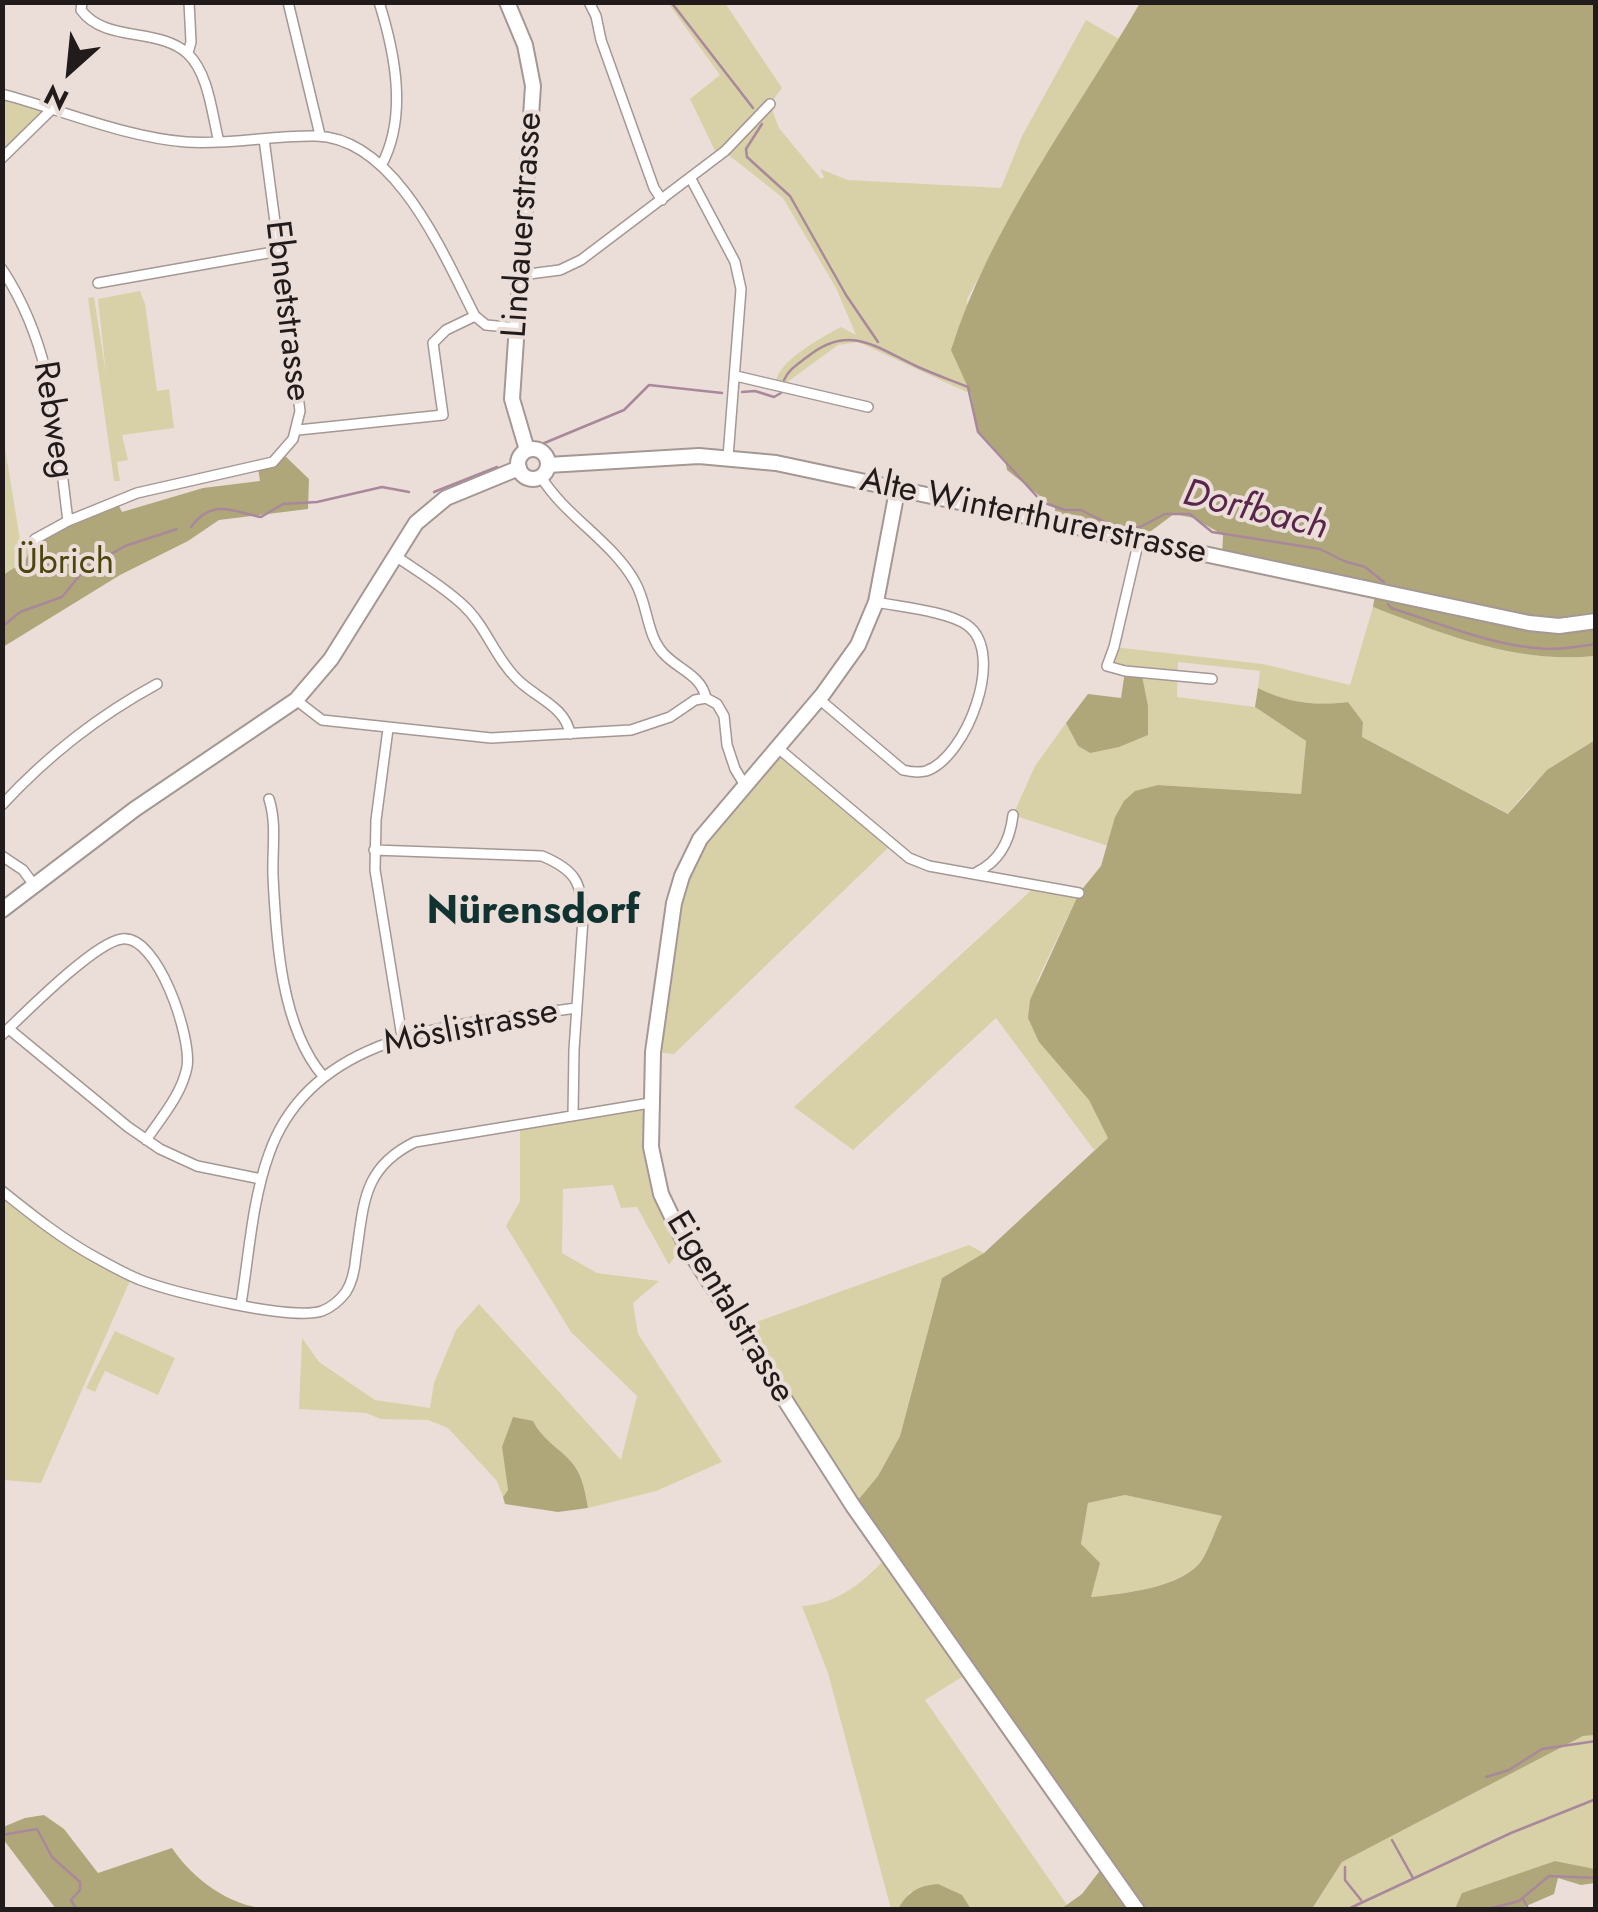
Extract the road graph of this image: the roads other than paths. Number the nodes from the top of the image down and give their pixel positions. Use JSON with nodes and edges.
{"nodes":[{"id":1,"x":82,"y":2,"type":"edge"},
{"id":2,"x":188,"y":2,"type":"edge"},
{"id":3,"x":288,"y":2,"type":"edge"},
{"id":4,"x":379,"y":2,"type":"edge"},
{"id":5,"x":507,"y":2,"type":"edge"},
{"id":6,"x":589,"y":2,"type":"edge"},
{"id":7,"x":188,"y":53,"type":"junction"},
{"id":8,"x":2,"y":94,"type":"edge"},
{"id":9,"x":770,"y":104,"type":"dead end"},
{"id":10,"x":52,"y":109,"type":"junction"},
{"id":11,"x":320,"y":136,"type":"junction"},
{"id":12,"x":264,"y":139,"type":"junction"},
{"id":13,"x":219,"y":142,"type":"junction"},
{"id":14,"x":2,"y":158,"type":"edge"},
{"id":15,"x":381,"y":166,"type":"junction"},
{"id":16,"x":690,"y":179,"type":"junction"},
{"id":17,"x":662,"y":200,"type":"junction"},
{"id":18,"x":279,"y":250,"type":"junction"},
{"id":19,"x":2,"y":269,"type":"edge"},
{"id":20,"x":521,"y":275,"type":"junction"},
{"id":21,"x":98,"y":283,"type":"dead end"},
{"id":22,"x":475,"y":316,"type":"junction"},
{"id":23,"x":518,"y":328,"type":"junction"},
{"id":24,"x":736,"y":376,"type":"junction"},
{"id":25,"x":868,"y":407,"type":"dead end"},
{"id":26,"x":298,"y":430,"type":"junction"},
{"id":27,"x":527,"y":450,"type":"junction"},
{"id":28,"x":728,"y":457,"type":"junction"},
{"id":29,"x":519,"y":468,"type":"junction"},
{"id":30,"x":545,"y":471,"type":"junction"},
{"id":31,"x":896,"y":490,"type":"junction"},
{"id":32,"x":68,"y":521,"type":"junction"},
{"id":33,"x":34,"y":539,"type":"dead end"},
{"id":34,"x":1138,"y":540,"type":"junction"},
{"id":35,"x":394,"y":555,"type":"junction"},
{"id":36,"x":876,"y":602,"type":"junction"},
{"id":37,"x":1596,"y":621,"type":"edge"},
{"id":38,"x":1212,"y":679,"type":"dead end"},
{"id":39,"x":157,"y":684,"type":"dead end"},
{"id":40,"x":706,"y":698,"type":"junction"},
{"id":41,"x":819,"y":699,"type":"junction"},
{"id":42,"x":296,"y":700,"type":"junction"},
{"id":43,"x":388,"y":729,"type":"junction"},
{"id":44,"x":570,"y":734,"type":"junction"},
{"id":45,"x":778,"y":748,"type":"junction"},
{"id":46,"x":746,"y":787,"type":"junction"},
{"id":47,"x":269,"y":799,"type":"dead end"},
{"id":48,"x":2,"y":806,"type":"edge"},
{"id":49,"x":1013,"y":815,"type":"dead end"},
{"id":50,"x":374,"y":850,"type":"junction"},
{"id":51,"x":2,"y":856,"type":"edge"},
{"id":52,"x":974,"y":873,"type":"junction"},
{"id":53,"x":34,"y":885,"type":"junction"},
{"id":54,"x":1079,"y":893,"type":"dead end"},
{"id":55,"x":2,"y":910,"type":"edge"},
{"id":56,"x":576,"y":1008,"type":"junction"},
{"id":57,"x":6,"y":1032,"type":"edge"},
{"id":58,"x":402,"y":1037,"type":"junction"},
{"id":59,"x":323,"y":1076,"type":"junction"},
{"id":60,"x":650,"y":1103,"type":"junction"},
{"id":61,"x":573,"y":1114,"type":"junction"},
{"id":62,"x":146,"y":1140,"type":"junction"},
{"id":63,"x":261,"y":1179,"type":"junction"},
{"id":64,"x":2,"y":1191,"type":"edge"},
{"id":65,"x":242,"y":1304,"type":"junction"},
{"id":66,"x":1137,"y":1910,"type":"edge"}],
"edges":[{"from":1,"to":7,"type":"street"},
{"from":2,"to":7,"type":"street"},
{"from":3,"to":11,"type":"street"},
{"from":4,"to":15,"type":"street"},
{"from":5,"to":20,"type":"street","name":"Lindauerstrasse"},
{"from":6,"to":17,"type":"street"},
{"from":7,"to":13,"type":"street"},
{"from":8,"to":10,"type":"street"},
{"from":9,"to":16,"type":"street"},
{"from":10,"to":13,"type":"street"},
{"from":10,"to":14,"type":"street"},
{"from":11,"to":12,"type":"street"},
{"from":11,"to":15,"type":"street"},
{"from":12,"to":13,"type":"street"},
{"from":12,"to":18,"type":"street","name":"Ebnetstrasse"},
{"from":15,"to":22,"type":"street"},
{"from":16,"to":17,"type":"street"},
{"from":16,"to":24,"type":"street"},
{"from":17,"to":20,"type":"street"},
{"from":18,"to":21,"type":"street"},
{"from":18,"to":26,"type":"street","name":"Ebnetstrasse"},
{"from":19,"to":32,"type":"street","name":"Rebweg"},
{"from":20,"to":23,"type":"street","name":"Lindauerstrasse"},
{"from":22,"to":23,"type":"street"},
{"from":22,"to":26,"type":"street"},
{"from":23,"to":27,"type":"street","name":"Lindauerstrasse"},
{"from":24,"to":25,"type":"street"},
{"from":24,"to":28,"type":"street"},
{"from":26,"to":32,"type":"street","name":"Ebnetstrasse"},
{"from":27,"to":29,"type":"street"},
{"from":27,"to":30,"type":"street"},
{"from":28,"to":30,"type":"street","name":"Alte Winterthurerstrasse"},
{"from":28,"to":31,"type":"street","name":"Alte Winterthurerstrasse"},
{"from":29,"to":30,"type":"street"},
{"from":29,"to":35,"type":"street"},
{"from":30,"to":40,"type":"street"},
{"from":31,"to":34,"type":"street","name":"Alte Winterthurerstrasse"},
{"from":31,"to":36,"type":"street","name":"Eigentalstrasse"},
{"from":32,"to":33,"type":"street","name":"Ebnetstrasse"},
{"from":34,"to":37,"type":"street","name":"Alte Winterthurerstrasse"},
{"from":34,"to":38,"type":"street"},
{"from":35,"to":42,"type":"street"},
{"from":35,"to":44,"type":"street"},
{"from":36,"to":41,"type":"street","name":"Eigentalstrasse"},
{"from":36,"to":41,"type":"street"},
{"from":39,"to":48,"type":"street"},
{"from":40,"to":44,"type":"street"},
{"from":40,"to":46,"type":"street"},
{"from":41,"to":45,"type":"street","name":"Eigentalstrasse"},
{"from":42,"to":43,"type":"street"},
{"from":42,"to":53,"type":"street"},
{"from":43,"to":44,"type":"street"},
{"from":43,"to":50,"type":"street"},
{"from":45,"to":46,"type":"street","name":"Eigentalstrasse"},
{"from":45,"to":52,"type":"street"},
{"from":46,"to":60,"type":"street","name":"Eigentalstrasse"},
{"from":47,"to":59,"type":"street"},
{"from":49,"to":52,"type":"street"},
{"from":50,"to":56,"type":"street"},
{"from":50,"to":58,"type":"street"},
{"from":51,"to":53,"type":"street"},
{"from":52,"to":54,"type":"street"},
{"from":53,"to":55,"type":"street"},
{"from":56,"to":58,"type":"street","name":"Möslistrasse"},
{"from":56,"to":61,"type":"street"},
{"from":57,"to":62,"type":"street"},
{"from":57,"to":62,"type":"street"},
{"from":58,"to":59,"type":"street","name":"Möslistrasse"},
{"from":59,"to":63,"type":"street","name":"Möslistrasse"},
{"from":60,"to":61,"type":"street"},
{"from":60,"to":66,"type":"street","name":"Eigentalstrasse"},
{"from":61,"to":65,"type":"street"},
{"from":62,"to":63,"type":"street"},
{"from":63,"to":65,"type":"street","name":"Möslistrasse"},
{"from":64,"to":65,"type":"street"}]}
